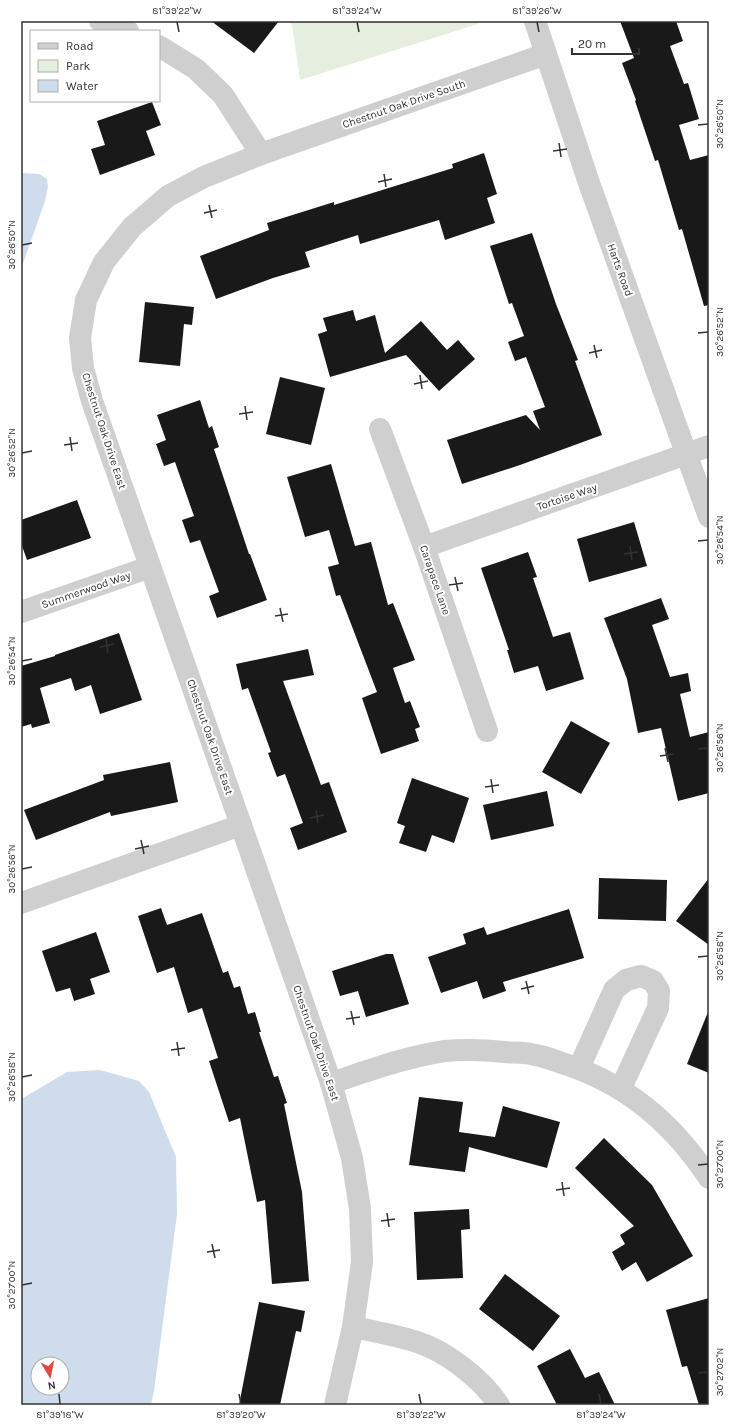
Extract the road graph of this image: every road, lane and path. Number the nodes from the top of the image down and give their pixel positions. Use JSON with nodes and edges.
{"nodes":[{"id":1,"x":100,"y":21,"type":"edge"},
{"id":2,"x":535,"y":21,"type":"edge"},
{"id":3,"x":126,"y":30,"type":"edge"},
{"id":4,"x":160,"y":47,"type":"edge"},
{"id":5,"x":546,"y":54,"type":"junction"},
{"id":6,"x":261,"y":154,"type":"junction"},
{"id":7,"x":380,"y":429,"type":"dead end"},
{"id":8,"x":709,"y":446,"type":"edge"},
{"id":9,"x":686,"y":454,"type":"junction"},
{"id":10,"x":709,"y":517,"type":"edge"},
{"id":11,"x":424,"y":547,"type":"junction"},
{"id":12,"x":150,"y":567,"type":"junction"},
{"id":13,"x":21,"y":612,"type":"edge"},
{"id":14,"x":487,"y":731,"type":"dead end"},
{"id":15,"x":241,"y":825,"type":"junction"},
{"id":16,"x":21,"y":903,"type":"edge"},
{"id":17,"x":579,"y":1068,"type":"junction"},
{"id":18,"x":331,"y":1083,"type":"junction"},
{"id":19,"x":621,"y":1088,"type":"junction"},
{"id":20,"x":709,"y":1178,"type":"edge"},
{"id":21,"x":353,"y":1327,"type":"junction"},
{"id":22,"x":335,"y":1405,"type":"edge"},
{"id":23,"x":499,"y":1405,"type":"edge"}],
"edges":[{"from":1,"to":3,"type":"street"},
{"from":2,"to":5,"type":"street","name":"Harts Road"},
{"from":4,"to":6,"type":"street"},
{"from":5,"to":6,"type":"street","name":"Chestnut Oak Drive South"},
{"from":5,"to":9,"type":"street","name":"Harts Road"},
{"from":6,"to":12,"type":"street","name":"Chestnut Oak Drive East"},
{"from":7,"to":11,"type":"street","name":"Carapace Lane"},
{"from":8,"to":9,"type":"street","name":"Tortoise Way"},
{"from":9,"to":10,"type":"street","name":"Harts Road"},
{"from":9,"to":11,"type":"street","name":"Tortoise Way"},
{"from":11,"to":14,"type":"street","name":"Carapace Lane"},
{"from":12,"to":13,"type":"street","name":"Summerwood Way"},
{"from":12,"to":15,"type":"street","name":"Chestnut Oak Drive East"},
{"from":15,"to":16,"type":"street"},
{"from":15,"to":18,"type":"street","name":"Chestnut Oak Drive East"},
{"from":17,"to":18,"type":"street"},
{"from":17,"to":19,"type":"street"},
{"from":17,"to":19,"type":"street"},
{"from":18,"to":21,"type":"street","name":"Chestnut Oak Drive East"},
{"from":19,"to":20,"type":"street"},
{"from":21,"to":22,"type":"street","name":"Chestnut Oak Drive East"},
{"from":21,"to":23,"type":"street"}]}
